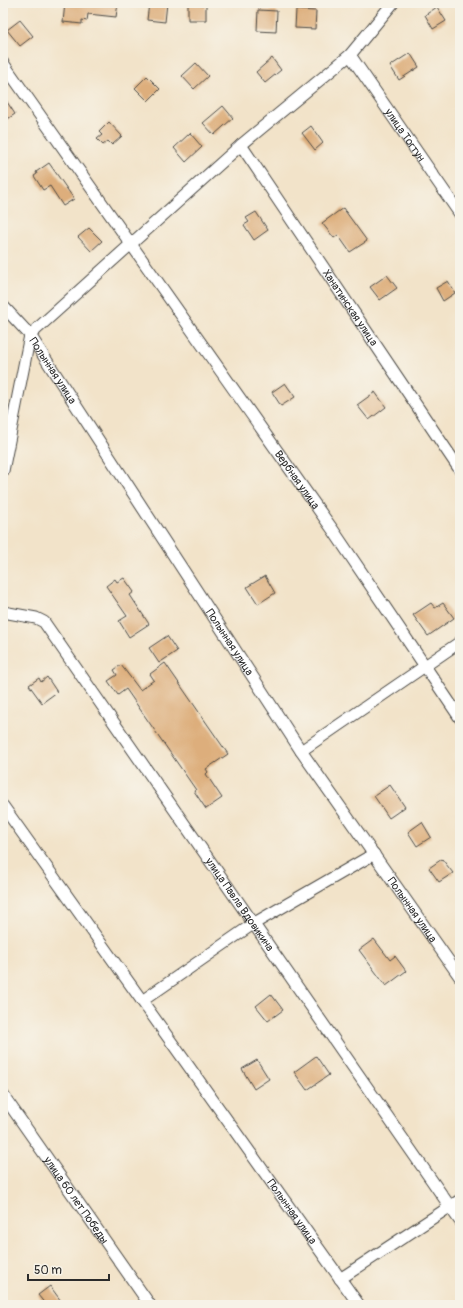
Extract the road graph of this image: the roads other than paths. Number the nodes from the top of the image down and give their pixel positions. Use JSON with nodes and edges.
{"nodes":[{"id":1,"x":393,"y":3,"type":"edge"},
{"id":2,"x":350,"y":55,"type":"junction"},
{"id":3,"x":3,"y":63,"type":"edge"},
{"id":4,"x":241,"y":145,"type":"junction"},
{"id":5,"x":460,"y":214,"type":"edge"},
{"id":6,"x":132,"y":244,"type":"junction"},
{"id":7,"x":3,"y":306,"type":"edge"},
{"id":8,"x":30,"y":335,"type":"junction"},
{"id":9,"x":460,"y":470,"type":"edge"},
{"id":10,"x":3,"y":471,"type":"edge"},
{"id":11,"x":3,"y":612,"type":"edge"},
{"id":12,"x":460,"y":642,"type":"edge"},
{"id":13,"x":424,"y":666,"type":"junction"},
{"id":14,"x":460,"y":718,"type":"edge"},
{"id":15,"x":301,"y":751,"type":"junction"},
{"id":16,"x":3,"y":806,"type":"edge"},
{"id":17,"x":374,"y":854,"type":"junction"},
{"id":18,"x":253,"y":924,"type":"junction"},
{"id":19,"x":460,"y":977,"type":"edge"},
{"id":20,"x":142,"y":1001,"type":"junction"},
{"id":21,"x":3,"y":1095,"type":"edge"},
{"id":22,"x":460,"y":1200,"type":"edge"},
{"id":23,"x":450,"y":1207,"type":"junction"},
{"id":24,"x":460,"y":1221,"type":"edge"},
{"id":25,"x":340,"y":1279,"type":"junction"},
{"id":26,"x":150,"y":1305,"type":"edge"},
{"id":27,"x":359,"y":1305,"type":"edge"}],
"edges":[{"from":1,"to":2,"type":"street"},
{"from":2,"to":4,"type":"street"},
{"from":2,"to":5,"type":"street","name":"улица Тогтун"},
{"from":3,"to":6,"type":"street","name":"Вербная улица"},
{"from":4,"to":6,"type":"street"},
{"from":4,"to":9,"type":"street","name":"Ханатинская улица"},
{"from":6,"to":8,"type":"street"},
{"from":6,"to":13,"type":"street","name":"Вербная улица"},
{"from":7,"to":8,"type":"street","name":"Полынная улица"},
{"from":8,"to":10,"type":"street"},
{"from":8,"to":15,"type":"street","name":"Полынная улица"},
{"from":11,"to":18,"type":"street","name":"улица Павла Вдовикина"},
{"from":12,"to":13,"type":"street"},
{"from":13,"to":14,"type":"street","name":"Вербная улица"},
{"from":13,"to":15,"type":"street"},
{"from":15,"to":17,"type":"street","name":"Полынная улица"},
{"from":16,"to":20,"type":"street","name":"Полынная улица"},
{"from":17,"to":18,"type":"street"},
{"from":17,"to":19,"type":"street","name":"Полынная улица"},
{"from":18,"to":20,"type":"street"},
{"from":18,"to":23,"type":"street","name":"улица Павла Вдовикина"},
{"from":20,"to":25,"type":"street","name":"Полынная улица"},
{"from":21,"to":26,"type":"street","name":"улица 60 лет Победы"},
{"from":22,"to":23,"type":"street"},
{"from":23,"to":24,"type":"street","name":"улица Павла Вдовикина"},
{"from":23,"to":25,"type":"street"},
{"from":25,"to":27,"type":"street","name":"Полынная улица"}]}
